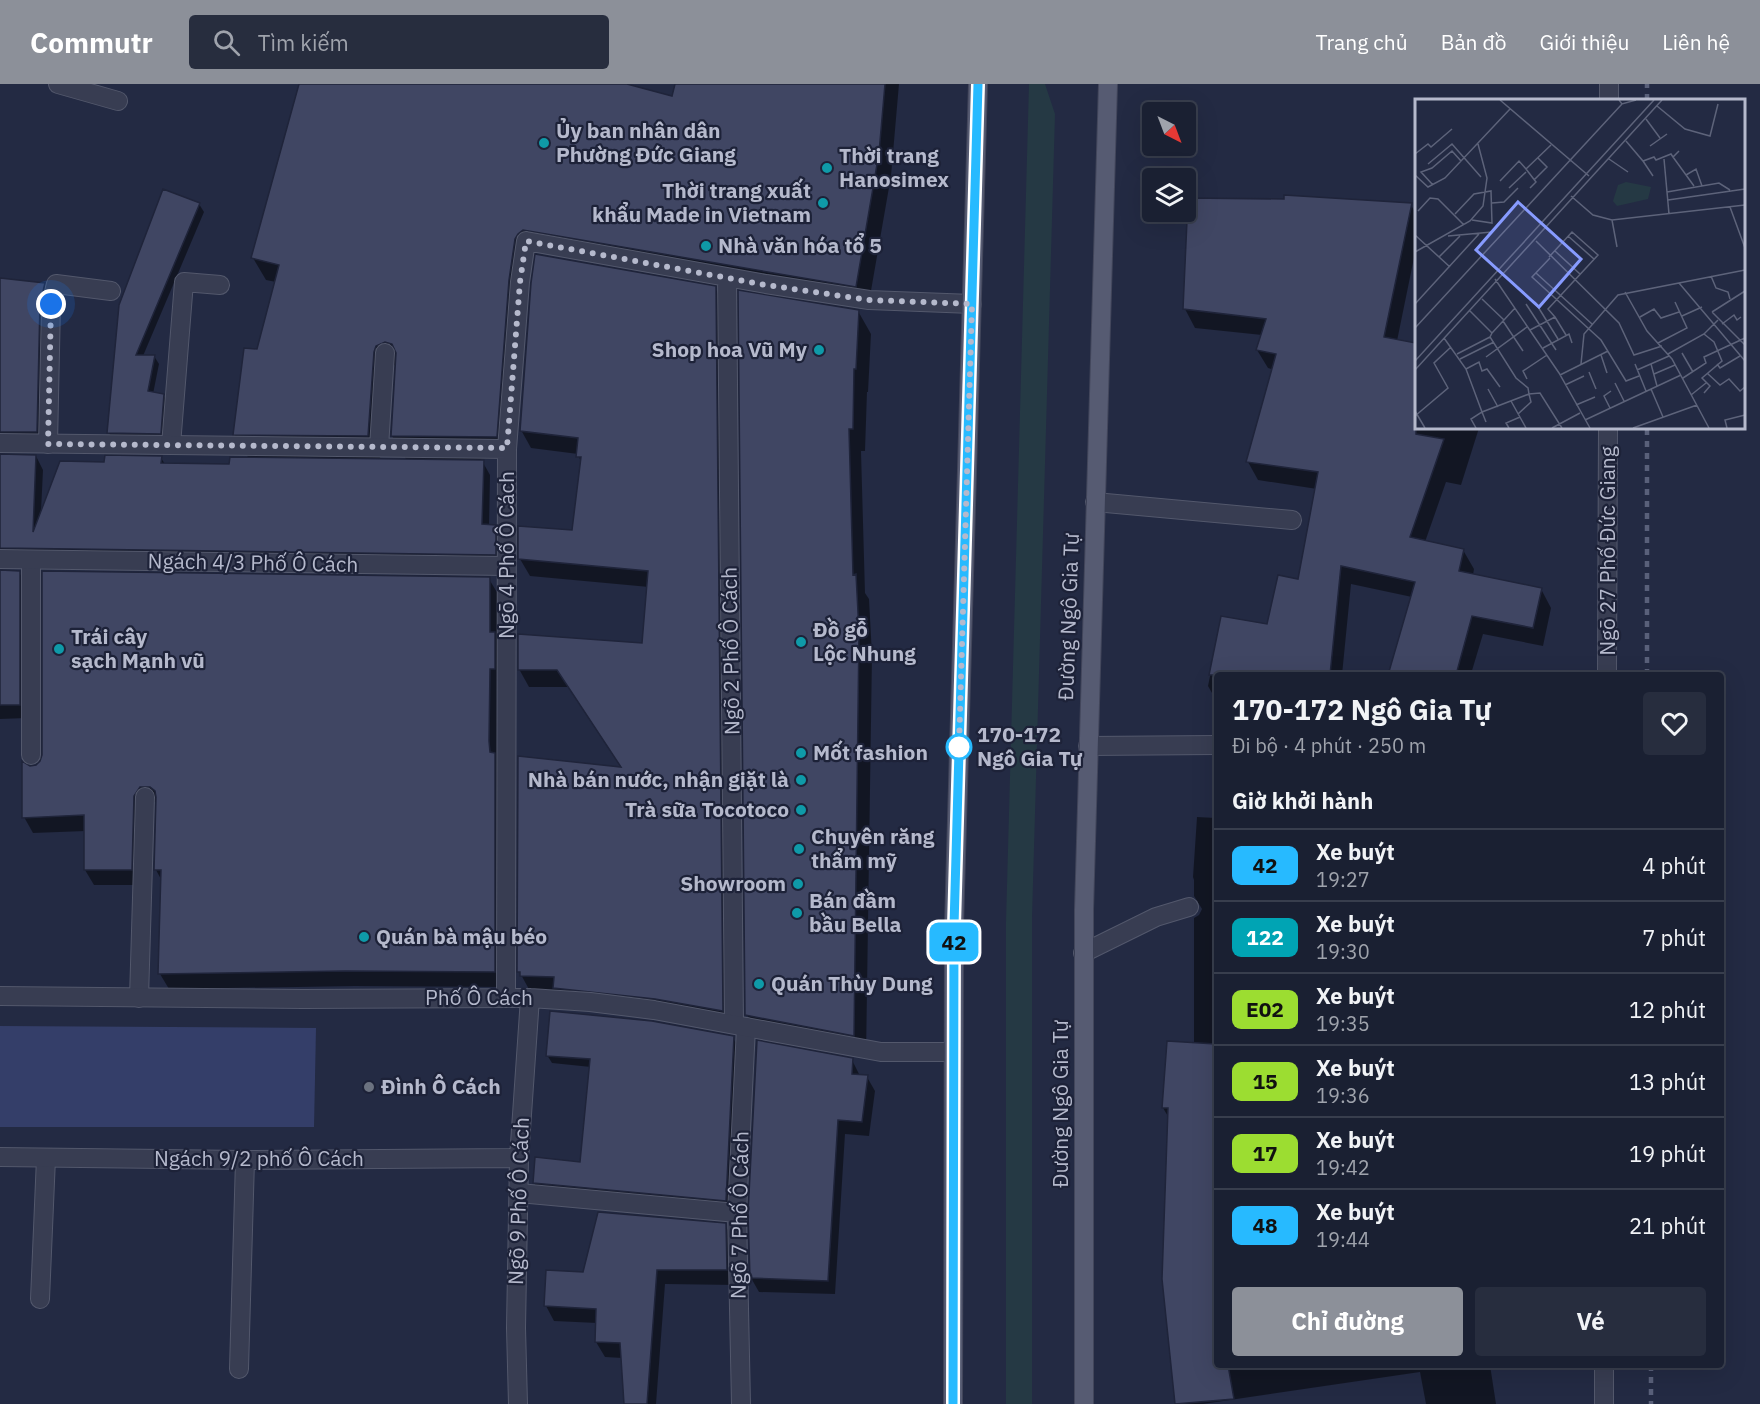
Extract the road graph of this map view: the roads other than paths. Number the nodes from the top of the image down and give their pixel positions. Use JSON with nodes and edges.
{"nodes":[{"id":1,"x":58,"y":84,"type":"edge"},
{"id":2,"x":978,"y":84,"type":"edge"},
{"id":3,"x":1108,"y":84,"type":"edge"},
{"id":4,"x":118,"y":101,"type":"dead end"},
{"id":5,"x":727,"y":277,"type":"junction"},
{"id":6,"x":220,"y":285,"type":"dead end"},
{"id":7,"x":111,"y":291,"type":"dead end"},
{"id":8,"x":972,"y":304,"type":"junction"},
{"id":9,"x":385,"y":353,"type":"dead end"},
{"id":10,"x":1608,"y":429,"type":"edge"},
{"id":11,"x":0,"y":443,"type":"edge"},
{"id":12,"x":48,"y":444,"type":"junction"},
{"id":13,"x":171,"y":445,"type":"junction"},
{"id":14,"x":379,"y":447,"type":"junction"},
{"id":15,"x":507,"y":448,"type":"junction"},
{"id":16,"x":1095,"y":502,"type":"junction"},
{"id":17,"x":1292,"y":520,"type":"dead end"},
{"id":18,"x":0,"y":559,"type":"edge"},
{"id":19,"x":31,"y":560,"type":"junction"},
{"id":20,"x":506,"y":566,"type":"junction"},
{"id":21,"x":1607,"y":672,"type":"edge"},
{"id":22,"x":1214,"y":745,"type":"edge"},
{"id":23,"x":1088,"y":746,"type":"junction"},
{"id":24,"x":31,"y":755,"type":"dead end"},
{"id":25,"x":145,"y":797,"type":"dead end"},
{"id":26,"x":1189,"y":907,"type":"dead end"},
{"id":27,"x":1083,"y":953,"type":"junction"},
{"id":28,"x":0,"y":996,"type":"edge"},
{"id":29,"x":506,"y":997,"type":"junction"},
{"id":30,"x":139,"y":998,"type":"junction"},
{"id":31,"x":530,"y":998,"type":"junction"},
{"id":32,"x":740,"y":1025,"type":"junction"},
{"id":33,"x":953,"y":1052,"type":"junction"},
{"id":34,"x":0,"y":1157,"type":"edge"},
{"id":35,"x":46,"y":1158,"type":"junction"},
{"id":36,"x":519,"y":1158,"type":"junction"},
{"id":37,"x":245,"y":1160,"type":"junction"},
{"id":38,"x":519,"y":1193,"type":"junction"},
{"id":39,"x":737,"y":1213,"type":"junction"},
{"id":40,"x":40,"y":1299,"type":"dead end"},
{"id":41,"x":1604,"y":1368,"type":"edge"},
{"id":42,"x":239,"y":1369,"type":"dead end"},
{"id":43,"x":518,"y":1404,"type":"edge"},
{"id":44,"x":741,"y":1404,"type":"edge"},
{"id":45,"x":953,"y":1404,"type":"edge"},
{"id":46,"x":1084,"y":1404,"type":"edge"},
{"id":47,"x":1604,"y":1404,"type":"edge"}],
"edges":[{"from":1,"to":4,"type":"street"},
{"from":2,"to":8,"type":"main road"},
{"from":3,"to":16,"type":"main road","name":"Đường Ngô Gia Tự"},
{"from":5,"to":8,"type":"street","name":"Ngõ 4 Phố Ô Cách"},
{"from":5,"to":15,"type":"street","name":"Ngõ 4 Phố Ô Cách"},
{"from":5,"to":32,"type":"street","name":"Ngõ 2 Phố Ô Cách"},
{"from":6,"to":13,"type":"street"},
{"from":7,"to":12,"type":"street"},
{"from":8,"to":33,"type":"main road"},
{"from":9,"to":14,"type":"street"},
{"from":10,"to":21,"type":"street","name":"Ngõ 27 Phố Đức Giang"},
{"from":11,"to":12,"type":"street"},
{"from":12,"to":13,"type":"street"},
{"from":13,"to":14,"type":"street"},
{"from":14,"to":15,"type":"street"},
{"from":15,"to":20,"type":"street","name":"Ngõ 4 Phố Ô Cách"},
{"from":16,"to":17,"type":"street"},
{"from":16,"to":23,"type":"main road","name":"Đường Ngô Gia Tự"},
{"from":18,"to":19,"type":"street","name":"Ngách 4/3 Phố Ô Cách"},
{"from":19,"to":20,"type":"street","name":"Ngách 4/3 Phố Ô Cách"},
{"from":19,"to":24,"type":"street"},
{"from":20,"to":29,"type":"street","name":"Ngõ 4 Phố Ô Cách"},
{"from":22,"to":23,"type":"street"},
{"from":23,"to":27,"type":"main road","name":"Đường Ngô Gia Tự"},
{"from":25,"to":30,"type":"street"},
{"from":26,"to":27,"type":"street"},
{"from":27,"to":46,"type":"main road","name":"Đường Ngô Gia Tự"},
{"from":28,"to":30,"type":"street","name":"Phố Ô Cách"},
{"from":29,"to":30,"type":"street","name":"Phố Ô Cách"},
{"from":29,"to":31,"type":"street","name":"Phố Ô Cách"},
{"from":31,"to":32,"type":"street","name":"Phố Ô Cách"},
{"from":31,"to":36,"type":"street","name":"Ngõ 9 Phố Ô Cách"},
{"from":32,"to":33,"type":"street","name":"Phố Ô Cách"},
{"from":32,"to":39,"type":"street","name":"Ngõ 7 Phố Ô Cách"},
{"from":33,"to":45,"type":"main road"},
{"from":34,"to":35,"type":"street","name":"Ngách 9/2 phố Ô Cách"},
{"from":35,"to":37,"type":"street","name":"Ngách 9/2 phố Ô Cách"},
{"from":35,"to":40,"type":"street"},
{"from":36,"to":37,"type":"street","name":"Ngách 9/2 phố Ô Cách"},
{"from":36,"to":38,"type":"street","name":"Ngõ 9 Phố Ô Cách"},
{"from":37,"to":42,"type":"street"},
{"from":38,"to":39,"type":"street"},
{"from":38,"to":43,"type":"street","name":"Ngõ 9 Phố Ô Cách"},
{"from":39,"to":44,"type":"street","name":"Ngõ 7 Phố Ô Cách"},
{"from":41,"to":47,"type":"street"}]}
